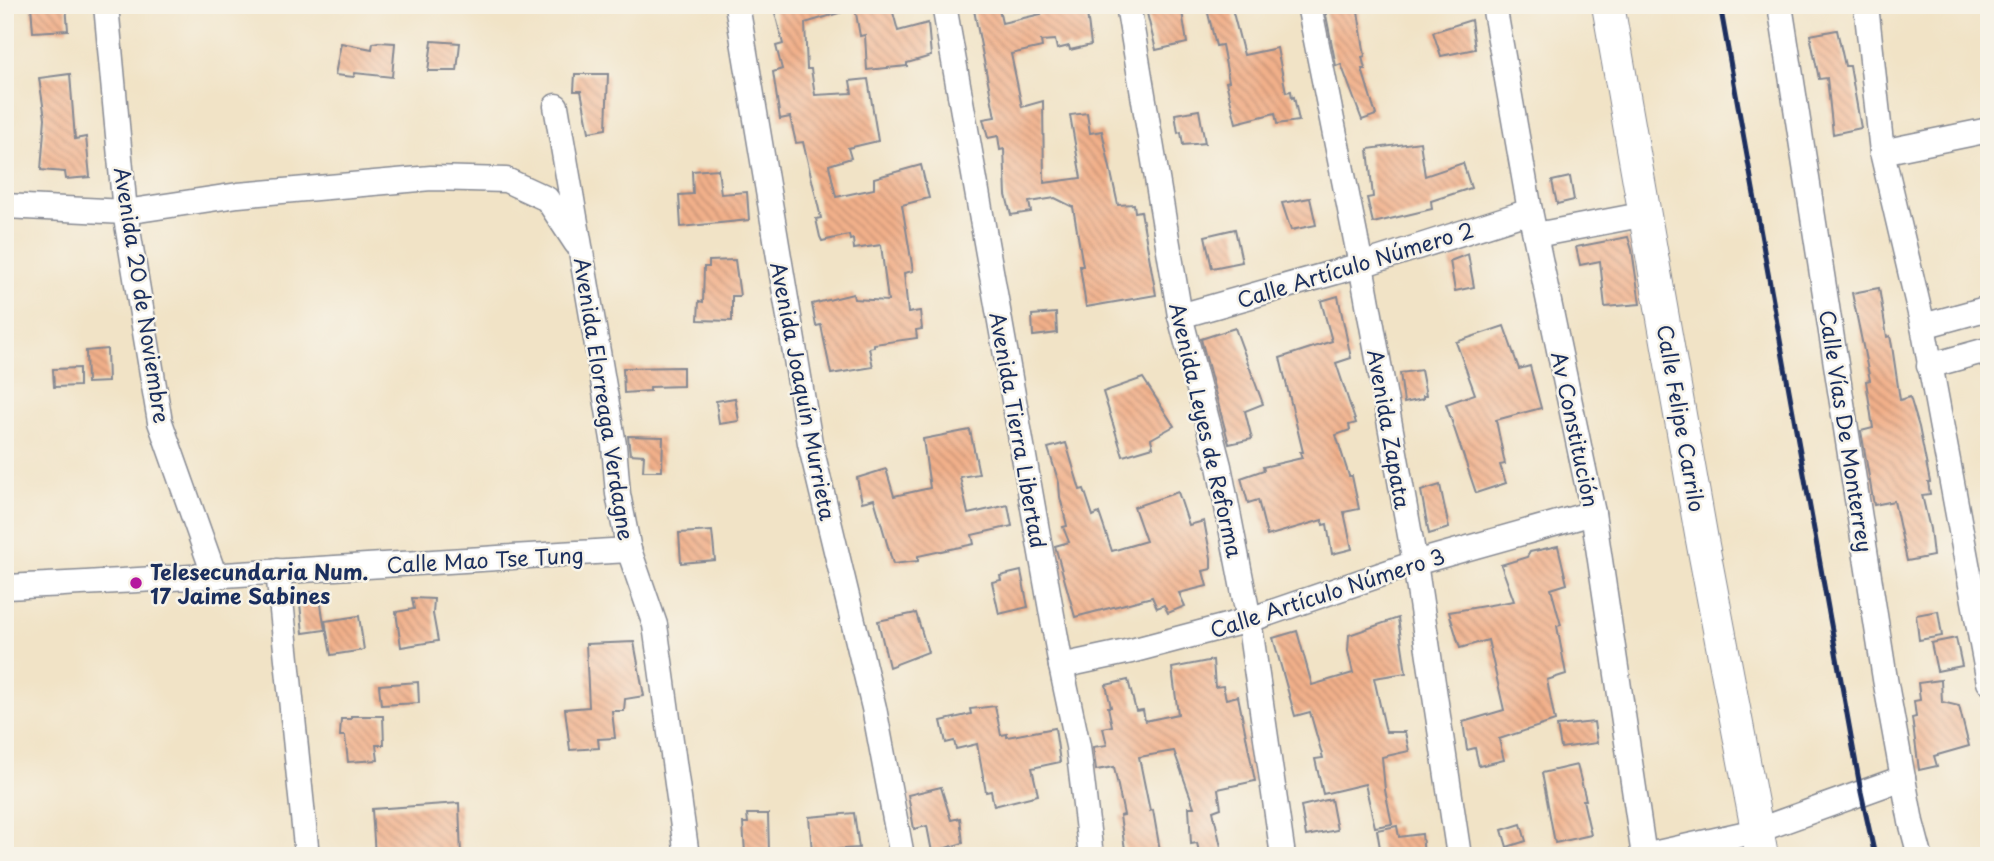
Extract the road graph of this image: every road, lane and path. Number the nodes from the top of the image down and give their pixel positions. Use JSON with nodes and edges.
{"nodes":[{"id":1,"x":106,"y":5,"type":"edge"},
{"id":2,"x":737,"y":5,"type":"edge"},
{"id":3,"x":944,"y":5,"type":"edge"},
{"id":4,"x":1128,"y":5,"type":"edge"},
{"id":5,"x":1309,"y":5,"type":"edge"},
{"id":6,"x":1494,"y":5,"type":"edge"},
{"id":7,"x":1608,"y":5,"type":"edge"},
{"id":8,"x":1780,"y":5,"type":"edge"},
{"id":9,"x":1866,"y":5,"type":"edge"},
{"id":10,"x":556,"y":106,"type":"dead end"},
{"id":11,"x":1989,"y":130,"type":"edge"},
{"id":12,"x":1882,"y":152,"type":"junction"},
{"id":13,"x":5,"y":206,"type":"edge"},
{"id":14,"x":125,"y":212,"type":"junction"},
{"id":15,"x":1647,"y":214,"type":"junction"},
{"id":16,"x":1533,"y":223,"type":"junction"},
{"id":17,"x":581,"y":250,"type":"junction"},
{"id":18,"x":1361,"y":265,"type":"junction"},
{"id":19,"x":1986,"y":309,"type":"edge"},
{"id":20,"x":1180,"y":316,"type":"junction"},
{"id":21,"x":1923,"y":327,"type":"junction"},
{"id":22,"x":1986,"y":354,"type":"edge"},
{"id":23,"x":1929,"y":366,"type":"junction"},
{"id":24,"x":1593,"y":513,"type":"junction"},
{"id":25,"x":629,"y":550,"type":"junction"},
{"id":26,"x":1415,"y":563,"type":"junction"},
{"id":27,"x":278,"y":571,"type":"junction"},
{"id":28,"x":215,"y":577,"type":"junction"},
{"id":29,"x":5,"y":587,"type":"edge"},
{"id":30,"x":1249,"y":620,"type":"junction"},
{"id":31,"x":1061,"y":666,"type":"junction"},
{"id":32,"x":1987,"y":668,"type":"edge"},
{"id":33,"x":1903,"y":778,"type":"junction"},
{"id":34,"x":1759,"y":844,"type":"edge"},
{"id":35,"x":307,"y":856,"type":"edge"},
{"id":36,"x":687,"y":856,"type":"edge"},
{"id":37,"x":902,"y":856,"type":"edge"},
{"id":38,"x":1091,"y":856,"type":"edge"},
{"id":39,"x":1283,"y":856,"type":"edge"},
{"id":40,"x":1459,"y":856,"type":"edge"},
{"id":41,"x":1644,"y":856,"type":"edge"},
{"id":42,"x":1920,"y":856,"type":"edge"}],
"edges":[{"from":1,"to":14,"type":"street","name":"Avenida 20 de Noviembre"},
{"from":2,"to":37,"type":"street","name":"Avenida Joaquín Murrieta"},
{"from":3,"to":31,"type":"street","name":"Avenida Tierra Libertad"},
{"from":4,"to":20,"type":"street","name":"Avenida Leyes de Reforma"},
{"from":5,"to":18,"type":"street","name":"Avenida Zapata"},
{"from":6,"to":16,"type":"street","name":"Av Constitución"},
{"from":7,"to":15,"type":"street","name":"Calle Felipe Carrilo"},
{"from":8,"to":33,"type":"street","name":"Calle Vías De Monterrey"},
{"from":9,"to":12,"type":"street"},
{"from":10,"to":17,"type":"street","name":"Avenida Elorreaga Verdagne"},
{"from":11,"to":12,"type":"street"},
{"from":12,"to":21,"type":"street"},
{"from":13,"to":14,"type":"street"},
{"from":14,"to":17,"type":"street"},
{"from":14,"to":28,"type":"street","name":"Avenida 20 de Noviembre"},
{"from":15,"to":16,"type":"street","name":"Calle Artículo Número 2"},
{"from":15,"to":34,"type":"street","name":"Calle Felipe Carrilo"},
{"from":16,"to":18,"type":"street","name":"Calle Artículo Número 2"},
{"from":16,"to":24,"type":"street","name":"Av Constitución"},
{"from":17,"to":25,"type":"street","name":"Avenida Elorreaga Verdagne"},
{"from":18,"to":20,"type":"street","name":"Calle Artículo Número 2"},
{"from":18,"to":26,"type":"street","name":"Avenida Zapata"},
{"from":19,"to":21,"type":"street"},
{"from":19,"to":22,"type":"street"},
{"from":20,"to":30,"type":"street","name":"Avenida Leyes de Reforma"},
{"from":21,"to":23,"type":"street"},
{"from":22,"to":23,"type":"street"},
{"from":23,"to":32,"type":"street"},
{"from":24,"to":26,"type":"street","name":"Calle Artículo Número 3"},
{"from":24,"to":41,"type":"street","name":"Av Constitución"},
{"from":25,"to":27,"type":"street","name":"Calle Mao Tse Tung"},
{"from":25,"to":36,"type":"street","name":"Avenida Elorreaga Verdagne"},
{"from":26,"to":30,"type":"street","name":"Calle Artículo Número 3"},
{"from":26,"to":40,"type":"street","name":"Avenida Zapata"},
{"from":27,"to":28,"type":"street","name":"Calle Mao Tse Tung"},
{"from":27,"to":35,"type":"street"},
{"from":28,"to":29,"type":"street","name":"Calle Mao Tse Tung"},
{"from":30,"to":31,"type":"street","name":"Calle Artículo Número 3"},
{"from":30,"to":39,"type":"street","name":"Avenida Leyes de Reforma"},
{"from":31,"to":38,"type":"street","name":"Avenida Tierra Libertad"},
{"from":33,"to":34,"type":"street"},
{"from":33,"to":42,"type":"street","name":"Calle Vías De Monterrey"},
{"from":34,"to":41,"type":"street"}]}
